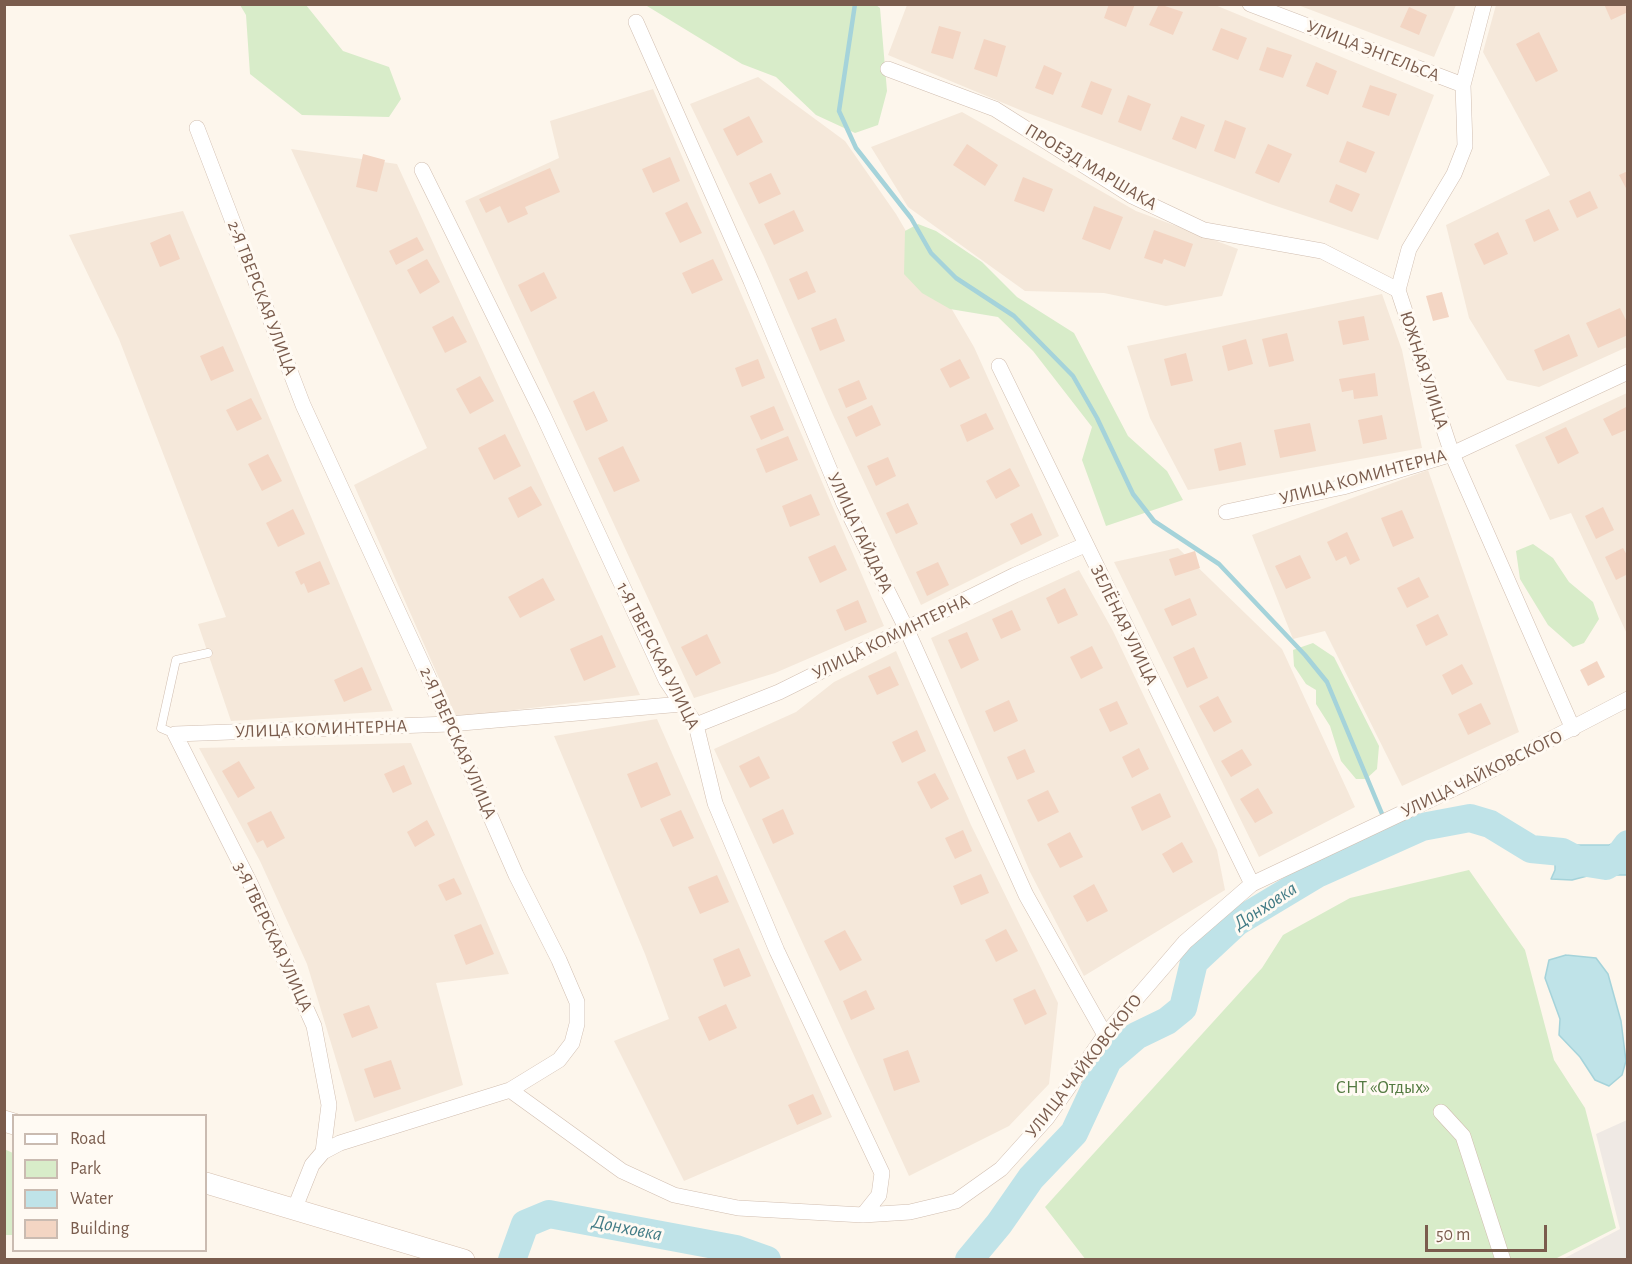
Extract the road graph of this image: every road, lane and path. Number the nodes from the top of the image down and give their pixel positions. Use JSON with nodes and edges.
{"nodes":[{"id":1,"x":1250,"y":4,"type":"edge"},
{"id":2,"x":1484,"y":4,"type":"edge"},
{"id":3,"x":636,"y":22,"type":"dead end"},
{"id":4,"x":888,"y":69,"type":"dead end"},
{"id":5,"x":1463,"y":85,"type":"junction"},
{"id":6,"x":197,"y":128,"type":"dead end"},
{"id":7,"x":422,"y":170,"type":"dead end"},
{"id":8,"x":1398,"y":290,"type":"junction"},
{"id":9,"x":999,"y":366,"type":"dead end"},
{"id":10,"x":1628,"y":372,"type":"edge"},
{"id":11,"x":1452,"y":454,"type":"junction"},
{"id":12,"x":1226,"y":512,"type":"dead end"},
{"id":13,"x":1085,"y":545,"type":"junction"},
{"id":14,"x":906,"y":628,"type":"junction"},
{"id":15,"x":208,"y":653,"type":"dead end"},
{"id":16,"x":1628,"y":699,"type":"edge"},
{"id":17,"x":682,"y":704,"type":"junction"},
{"id":18,"x":450,"y":724,"type":"junction"},
{"id":19,"x":696,"y":725,"type":"junction"},
{"id":20,"x":1573,"y":729,"type":"junction"},
{"id":21,"x":175,"y":734,"type":"junction"},
{"id":22,"x":1252,"y":884,"type":"junction"},
{"id":23,"x":1105,"y":1035,"type":"junction"},
{"id":24,"x":510,"y":1090,"type":"junction"},
{"id":25,"x":1441,"y":1112,"type":"dead end"},
{"id":26,"x":323,"y":1152,"type":"junction"},
{"id":27,"x":207,"y":1183,"type":"edge"},
{"id":28,"x":294,"y":1210,"type":"junction"},
{"id":29,"x":863,"y":1215,"type":"junction"},
{"id":30,"x":464,"y":1260,"type":"edge"},
{"id":31,"x":1503,"y":1260,"type":"edge"}],
"edges":[{"from":1,"to":5,"type":"street","name":"УЛИЦА ЭНГЕЛЬСА"},
{"from":2,"to":5,"type":"street","name":"ЮЖНАЯ УЛИЦА"},
{"from":3,"to":14,"type":"street","name":"УЛИЦА ГАЙДАРА"},
{"from":4,"to":8,"type":"street","name":"ПРОЕЗД МАРШАКА"},
{"from":5,"to":8,"type":"street","name":"ЮЖНАЯ УЛИЦА"},
{"from":6,"to":18,"type":"street","name":"2-Я ТВЕРСКАЯ УЛИЦА"},
{"from":7,"to":17,"type":"street","name":"1-Я ТВЕРСКАЯ УЛИЦА"},
{"from":8,"to":11,"type":"street","name":"ЮЖНАЯ УЛИЦА"},
{"from":9,"to":13,"type":"street","name":"ЗЕЛЁНАЯ УЛИЦА"},
{"from":10,"to":11,"type":"street","name":"УЛИЦА КОМИНТЕРНА"},
{"from":11,"to":12,"type":"street","name":"УЛИЦА КОМИНТЕРНА"},
{"from":11,"to":20,"type":"street","name":"ЮЖНАЯ УЛИЦА"},
{"from":13,"to":14,"type":"street","name":"УЛИЦА КОМИНТЕРНА"},
{"from":13,"to":22,"type":"street","name":"ЗЕЛЁНАЯ УЛИЦА"},
{"from":14,"to":19,"type":"street","name":"УЛИЦА КОМИНТЕРНА"},
{"from":14,"to":23,"type":"street","name":"УЛИЦА ГАЙДАРА"},
{"from":15,"to":21,"type":"lane"},
{"from":16,"to":20,"type":"street","name":"УЛИЦА ЧАЙКОВСКОГО"},
{"from":17,"to":18,"type":"street","name":"УЛИЦА КОМИНТЕРНА"},
{"from":17,"to":19,"type":"street","name":"1-Я ТВЕРСКАЯ УЛИЦА"},
{"from":18,"to":21,"type":"street","name":"УЛИЦА КОМИНТЕРНА"},
{"from":18,"to":24,"type":"street","name":"2-Я ТВЕРСКАЯ УЛИЦА"},
{"from":19,"to":29,"type":"street","name":"1-Я ТВЕРСКАЯ УЛИЦА"},
{"from":20,"to":22,"type":"street","name":"УЛИЦА ЧАЙКОВСКОГО"},
{"from":21,"to":26,"type":"street","name":"3-Я ТВЕРСКАЯ УЛИЦА"},
{"from":22,"to":23,"type":"street","name":"УЛИЦА ЧАЙКОВСКОГО"},
{"from":23,"to":29,"type":"street","name":"УЛИЦА ЧАЙКОВСКОГО"},
{"from":24,"to":26,"type":"street","name":"2-Я ТВЕРСКАЯ УЛИЦА"},
{"from":24,"to":29,"type":"street","name":"УЛИЦА ЧАЙКОВСКОГО"},
{"from":25,"to":31,"type":"street"},
{"from":26,"to":28,"type":"street"},
{"from":27,"to":28,"type":"street"},
{"from":28,"to":30,"type":"street"}]}
